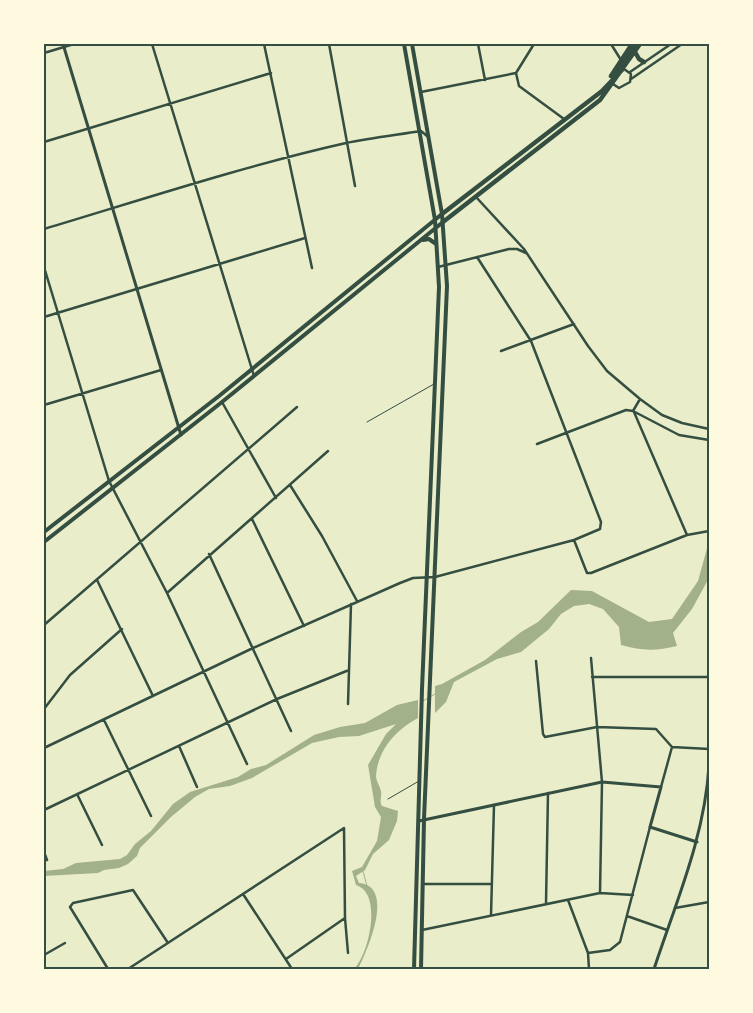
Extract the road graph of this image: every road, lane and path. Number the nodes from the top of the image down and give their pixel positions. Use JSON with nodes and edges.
{"nodes":[{"id":1,"x":74,"y":44,"type":"edge"},
{"id":2,"x":152,"y":44,"type":"edge"},
{"id":3,"x":264,"y":44,"type":"edge"},
{"id":4,"x":329,"y":44,"type":"edge"},
{"id":5,"x":404,"y":44,"type":"edge"},
{"id":6,"x":412,"y":44,"type":"edge"},
{"id":7,"x":478,"y":44,"type":"edge"},
{"id":8,"x":534,"y":44,"type":"edge"},
{"id":9,"x":611,"y":44,"type":"edge"},
{"id":10,"x":634,"y":44,"type":"edge"},
{"id":11,"x":640,"y":44,"type":"edge"},
{"id":12,"x":672,"y":44,"type":"edge"},
{"id":13,"x":682,"y":44,"type":"edge"},
{"id":14,"x":63,"y":45,"type":"edge"},
{"id":15,"x":635,"y":52,"type":"junction"},
{"id":16,"x":44,"y":53,"type":"edge"},
{"id":17,"x":621,"y":60,"type":"junction"},
{"id":18,"x":644,"y":62,"type":"junction"},
{"id":19,"x":624,"y":69,"type":"junction"},
{"id":20,"x":630,"y":72,"type":"junction"},
{"id":21,"x":271,"y":73,"type":"junction"},
{"id":22,"x":516,"y":73,"type":"junction"},
{"id":23,"x":616,"y":74,"type":"junction"},
{"id":24,"x":631,"y":79,"type":"junction"},
{"id":25,"x":485,"y":80,"type":"junction"},
{"id":26,"x":613,"y":84,"type":"junction"},
{"id":27,"x":421,"y":92,"type":"junction"},
{"id":28,"x":597,"y":93,"type":"junction"},
{"id":29,"x":170,"y":104,"type":"junction"},
{"id":30,"x":564,"y":119,"type":"junction"},
{"id":31,"x":89,"y":128,"type":"junction"},
{"id":32,"x":421,"y":131,"type":"junction"},
{"id":33,"x":430,"y":140,"type":"junction"},
{"id":34,"x":44,"y":142,"type":"edge"},
{"id":35,"x":348,"y":143,"type":"junction"},
{"id":36,"x":288,"y":157,"type":"junction"},
{"id":37,"x":194,"y":182,"type":"junction"},
{"id":38,"x":355,"y":186,"type":"dead end"},
{"id":39,"x":476,"y":196,"type":"junction"},
{"id":40,"x":113,"y":208,"type":"junction"},
{"id":41,"x":442,"y":214,"type":"junction"},
{"id":42,"x":436,"y":220,"type":"junction"},
{"id":43,"x":443,"y":222,"type":"junction"},
{"id":44,"x":436,"y":228,"type":"junction"},
{"id":45,"x":44,"y":229,"type":"edge"},
{"id":46,"x":305,"y":238,"type":"junction"},
{"id":47,"x":419,"y":242,"type":"junction"},
{"id":48,"x":436,"y":244,"type":"junction"},
{"id":49,"x":527,"y":254,"type":"junction"},
{"id":50,"x":477,"y":257,"type":"junction"},
{"id":51,"x":220,"y":263,"type":"junction"},
{"id":52,"x":446,"y":264,"type":"junction"},
{"id":53,"x":44,"y":267,"type":"edge"},
{"id":54,"x":438,"y":267,"type":"junction"},
{"id":55,"x":312,"y":268,"type":"dead end"},
{"id":56,"x":138,"y":288,"type":"junction"},
{"id":57,"x":57,"y":313,"type":"junction"},
{"id":58,"x":44,"y":317,"type":"edge"},
{"id":59,"x":574,"y":324,"type":"junction"},
{"id":60,"x":438,"y":332,"type":"junction"},
{"id":61,"x":445,"y":333,"type":"junction"},
{"id":62,"x":531,"y":341,"type":"junction"},
{"id":63,"x":501,"y":351,"type":"dead end"},
{"id":64,"x":252,"y":369,"type":"junction"},
{"id":65,"x":162,"y":370,"type":"junction"},
{"id":66,"x":254,"y":376,"type":"junction"},
{"id":67,"x":435,"y":383,"type":"junction"},
{"id":68,"x":82,"y":394,"type":"junction"},
{"id":69,"x":640,"y":399,"type":"junction"},
{"id":70,"x":222,"y":402,"type":"junction"},
{"id":71,"x":44,"y":405,"type":"edge"},
{"id":72,"x":297,"y":407,"type":"dead end"},
{"id":73,"x":633,"y":411,"type":"junction"},
{"id":74,"x":367,"y":422,"type":"dead end"},
{"id":75,"x":179,"y":428,"type":"junction"},
{"id":76,"x":709,"y":429,"type":"edge"},
{"id":77,"x":568,"y":433,"type":"junction"},
{"id":78,"x":181,"y":435,"type":"junction"},
{"id":79,"x":709,"y":440,"type":"edge"},
{"id":80,"x":537,"y":444,"type":"dead end"},
{"id":81,"x":248,"y":450,"type":"junction"},
{"id":82,"x":328,"y":450,"type":"dead end"},
{"id":83,"x":109,"y":481,"type":"junction"},
{"id":84,"x":290,"y":485,"type":"junction"},
{"id":85,"x":112,"y":489,"type":"junction"},
{"id":86,"x":276,"y":498,"type":"junction"},
{"id":87,"x":251,"y":519,"type":"junction"},
{"id":88,"x":708,"y":531,"type":"edge"},
{"id":89,"x":44,"y":532,"type":"edge"},
{"id":90,"x":687,"y":535,"type":"junction"},
{"id":91,"x":574,"y":540,"type":"junction"},
{"id":92,"x":140,"y":541,"type":"junction"},
{"id":93,"x":44,"y":542,"type":"edge"},
{"id":94,"x":209,"y":554,"type":"junction"},
{"id":95,"x":426,"y":577,"type":"junction"},
{"id":96,"x":435,"y":577,"type":"junction"},
{"id":97,"x":97,"y":580,"type":"junction"},
{"id":98,"x":167,"y":593,"type":"junction"},
{"id":99,"x":357,"y":602,"type":"junction"},
{"id":100,"x":351,"y":604,"type":"junction"},
{"id":101,"x":44,"y":625,"type":"edge"},
{"id":102,"x":304,"y":626,"type":"junction"},
{"id":103,"x":122,"y":629,"type":"junction"},
{"id":104,"x":253,"y":648,"type":"junction"},
{"id":105,"x":590,"y":658,"type":"dead end"},
{"id":106,"x":536,"y":661,"type":"dead end"},
{"id":107,"x":349,"y":670,"type":"junction"},
{"id":108,"x":204,"y":673,"type":"junction"},
{"id":109,"x":592,"y":677,"type":"junction"},
{"id":110,"x":709,"y":677,"type":"edge"},
{"id":111,"x":153,"y":696,"type":"junction"},
{"id":112,"x":276,"y":699,"type":"junction"},
{"id":113,"x":348,"y":704,"type":"dead end"},
{"id":114,"x":44,"y":709,"type":"edge"},
{"id":115,"x":104,"y":720,"type":"junction"},
{"id":116,"x":226,"y":723,"type":"junction"},
{"id":117,"x":597,"y":727,"type":"junction"},
{"id":118,"x":291,"y":730,"type":"dead end"},
{"id":119,"x":179,"y":746,"type":"junction"},
{"id":120,"x":672,"y":747,"type":"junction"},
{"id":121,"x":44,"y":748,"type":"edge"},
{"id":122,"x":709,"y":750,"type":"edge"},
{"id":123,"x":247,"y":764,"type":"dead end"},
{"id":124,"x":709,"y":765,"type":"edge"},
{"id":125,"x":129,"y":770,"type":"junction"},
{"id":126,"x":420,"y":780,"type":"junction"},
{"id":127,"x":602,"y":782,"type":"junction"},
{"id":128,"x":197,"y":787,"type":"dead end"},
{"id":129,"x":661,"y":787,"type":"junction"},
{"id":130,"x":548,"y":793,"type":"junction"},
{"id":131,"x":77,"y":794,"type":"junction"},
{"id":132,"x":388,"y":799,"type":"dead end"},
{"id":133,"x":494,"y":804,"type":"junction"},
{"id":134,"x":44,"y":810,"type":"edge"},
{"id":135,"x":151,"y":816,"type":"dead end"},
{"id":136,"x":418,"y":820,"type":"junction"},
{"id":137,"x":424,"y":820,"type":"junction"},
{"id":138,"x":650,"y":827,"type":"junction"},
{"id":139,"x":697,"y":842,"type":"junction"},
{"id":140,"x":102,"y":845,"type":"dead end"},
{"id":141,"x":44,"y":852,"type":"edge"},
{"id":142,"x":47,"y":860,"type":"dead end"},
{"id":143,"x":417,"y":868,"type":"junction"},
{"id":144,"x":423,"y":868,"type":"junction"},
{"id":145,"x":423,"y":884,"type":"junction"},
{"id":146,"x":490,"y":884,"type":"junction"},
{"id":147,"x":600,"y":893,"type":"junction"},
{"id":148,"x":243,"y":894,"type":"junction"},
{"id":149,"x":633,"y":895,"type":"junction"},
{"id":150,"x":568,"y":899,"type":"junction"},
{"id":151,"x":709,"y":902,"type":"edge"},
{"id":152,"x":546,"y":903,"type":"junction"},
{"id":153,"x":675,"y":908,"type":"junction"},
{"id":154,"x":491,"y":915,"type":"junction"},
{"id":155,"x":627,"y":916,"type":"junction"},
{"id":156,"x":345,"y":918,"type":"junction"},
{"id":157,"x":422,"y":930,"type":"junction"},
{"id":158,"x":667,"y":930,"type":"junction"},
{"id":159,"x":64,"y":943,"type":"dead end"},
{"id":160,"x":168,"y":943,"type":"junction"},
{"id":161,"x":348,"y":953,"type":"dead end"},
{"id":162,"x":588,"y":953,"type":"junction"},
{"id":163,"x":44,"y":955,"type":"edge"},
{"id":164,"x":286,"y":959,"type":"junction"},
{"id":165,"x":108,"y":969,"type":"edge"},
{"id":166,"x":128,"y":969,"type":"edge"},
{"id":167,"x":292,"y":969,"type":"edge"},
{"id":168,"x":414,"y":969,"type":"edge"},
{"id":169,"x":421,"y":969,"type":"edge"},
{"id":170,"x":589,"y":969,"type":"edge"},
{"id":171,"x":654,"y":969,"type":"edge"}],
"edges":[{"from":1,"to":14,"type":"street"},
{"from":2,"to":29,"type":"street"},
{"from":3,"to":21,"type":"street"},
{"from":4,"to":35,"type":"street"},
{"from":5,"to":32,"type":"main road"},
{"from":6,"to":27,"type":"main road"},
{"from":7,"to":25,"type":"street"},
{"from":8,"to":22,"type":"street"},
{"from":9,"to":17,"type":"street"},
{"from":10,"to":17,"type":"highway"},
{"from":10,"to":23,"type":"highway"},
{"from":11,"to":15,"type":"highway"},
{"from":12,"to":18,"type":"street"},
{"from":13,"to":24,"type":"street"},
{"from":14,"to":16,"type":"street"},
{"from":14,"to":31,"type":"street"},
{"from":15,"to":18,"type":"highway"},
{"from":15,"to":19,"type":"highway"},
{"from":17,"to":28,"type":"highway"},
{"from":18,"to":20,"type":"street"},
{"from":19,"to":20,"type":"street"},
{"from":19,"to":23,"type":"highway"},
{"from":19,"to":26,"type":"highway"},
{"from":20,"to":24,"type":"street"},
{"from":21,"to":29,"type":"street"},
{"from":21,"to":36,"type":"street"},
{"from":22,"to":25,"type":"street"},
{"from":22,"to":30,"type":"street"},
{"from":23,"to":26,"type":"highway"},
{"from":23,"to":28,"type":"highway"},
{"from":24,"to":26,"type":"street"},
{"from":25,"to":27,"type":"street"},
{"from":26,"to":39,"type":"highway"},
{"from":27,"to":33,"type":"main road"},
{"from":28,"to":30,"type":"highway"},
{"from":29,"to":31,"type":"street"},
{"from":29,"to":37,"type":"street"},
{"from":30,"to":41,"type":"highway"},
{"from":31,"to":34,"type":"street"},
{"from":31,"to":40,"type":"street"},
{"from":32,"to":33,"type":"street"},
{"from":32,"to":35,"type":"street"},
{"from":32,"to":42,"type":"main road"},
{"from":33,"to":41,"type":"main road"},
{"from":35,"to":36,"type":"street"},
{"from":35,"to":38,"type":"street"},
{"from":36,"to":37,"type":"street"},
{"from":36,"to":46,"type":"street"},
{"from":37,"to":40,"type":"street"},
{"from":37,"to":51,"type":"street"},
{"from":39,"to":43,"type":"highway"},
{"from":39,"to":49,"type":"street"},
{"from":40,"to":45,"type":"street"},
{"from":40,"to":56,"type":"street"},
{"from":41,"to":42,"type":"main road"},
{"from":41,"to":43,"type":"main road"},
{"from":42,"to":44,"type":"main road"},
{"from":42,"to":64,"type":"main road"},
{"from":43,"to":44,"type":"main road"},
{"from":43,"to":52,"type":"main road"},
{"from":44,"to":47,"type":"main road"},
{"from":44,"to":48,"type":"main road"},
{"from":46,"to":51,"type":"street"},
{"from":46,"to":55,"type":"street"},
{"from":47,"to":48,"type":"main road"},
{"from":47,"to":66,"type":"main road"},
{"from":48,"to":54,"type":"main road"},
{"from":49,"to":50,"type":"street"},
{"from":49,"to":59,"type":"street"},
{"from":50,"to":52,"type":"street"},
{"from":50,"to":62,"type":"street"},
{"from":51,"to":56,"type":"street"},
{"from":51,"to":64,"type":"street"},
{"from":52,"to":54,"type":"street"},
{"from":52,"to":61,"type":"main road"},
{"from":53,"to":57,"type":"street"},
{"from":54,"to":60,"type":"main road"},
{"from":56,"to":57,"type":"street"},
{"from":56,"to":65,"type":"street"},
{"from":57,"to":58,"type":"street"},
{"from":57,"to":68,"type":"street"},
{"from":59,"to":62,"type":"street"},
{"from":59,"to":69,"type":"street"},
{"from":60,"to":61,"type":"main road"},
{"from":60,"to":67,"type":"main road"},
{"from":61,"to":96,"type":"main road"},
{"from":62,"to":63,"type":"street"},
{"from":62,"to":77,"type":"street"},
{"from":64,"to":66,"type":"street"},
{"from":64,"to":75,"type":"main road"},
{"from":65,"to":68,"type":"street"},
{"from":65,"to":75,"type":"street"},
{"from":66,"to":70,"type":"main road"},
{"from":67,"to":74,"type":"lane"},
{"from":67,"to":95,"type":"main road"},
{"from":68,"to":71,"type":"street"},
{"from":68,"to":83,"type":"street"},
{"from":69,"to":73,"type":"street"},
{"from":69,"to":76,"type":"street"},
{"from":70,"to":78,"type":"main road"},
{"from":70,"to":81,"type":"street"},
{"from":72,"to":81,"type":"street"},
{"from":73,"to":77,"type":"street"},
{"from":73,"to":79,"type":"street"},
{"from":73,"to":90,"type":"street"},
{"from":75,"to":78,"type":"street"},
{"from":75,"to":83,"type":"main road"},
{"from":77,"to":80,"type":"street"},
{"from":77,"to":91,"type":"street"},
{"from":78,"to":85,"type":"main road"},
{"from":81,"to":86,"type":"street"},
{"from":81,"to":92,"type":"street"},
{"from":82,"to":84,"type":"street"},
{"from":83,"to":85,"type":"street"},
{"from":83,"to":89,"type":"main road"},
{"from":84,"to":86,"type":"street"},
{"from":84,"to":99,"type":"street"},
{"from":85,"to":92,"type":"street"},
{"from":85,"to":93,"type":"main road"},
{"from":86,"to":87,"type":"street"},
{"from":87,"to":94,"type":"street"},
{"from":87,"to":102,"type":"street"},
{"from":88,"to":90,"type":"street"},
{"from":90,"to":91,"type":"street"},
{"from":91,"to":96,"type":"street"},
{"from":92,"to":97,"type":"street"},
{"from":92,"to":98,"type":"street"},
{"from":94,"to":98,"type":"street"},
{"from":94,"to":104,"type":"street"},
{"from":95,"to":96,"type":"street"},
{"from":95,"to":99,"type":"street"},
{"from":95,"to":126,"type":"main road"},
{"from":96,"to":137,"type":"main road"},
{"from":97,"to":101,"type":"street"},
{"from":97,"to":103,"type":"street"},
{"from":98,"to":108,"type":"street"},
{"from":99,"to":100,"type":"street"},
{"from":100,"to":102,"type":"street"},
{"from":100,"to":107,"type":"street"},
{"from":102,"to":104,"type":"street"},
{"from":103,"to":111,"type":"street"},
{"from":103,"to":114,"type":"street"},
{"from":104,"to":108,"type":"street"},
{"from":104,"to":112,"type":"street"},
{"from":105,"to":109,"type":"street"},
{"from":106,"to":117,"type":"street"},
{"from":107,"to":112,"type":"street"},
{"from":107,"to":113,"type":"street"},
{"from":108,"to":111,"type":"street"},
{"from":108,"to":116,"type":"street"},
{"from":109,"to":110,"type":"street"},
{"from":109,"to":117,"type":"street"},
{"from":111,"to":115,"type":"street"},
{"from":112,"to":116,"type":"street"},
{"from":112,"to":118,"type":"street"},
{"from":115,"to":121,"type":"street"},
{"from":115,"to":125,"type":"street"},
{"from":116,"to":119,"type":"street"},
{"from":116,"to":123,"type":"street"},
{"from":117,"to":120,"type":"street"},
{"from":117,"to":127,"type":"street"},
{"from":119,"to":125,"type":"street"},
{"from":119,"to":128,"type":"street"},
{"from":120,"to":122,"type":"street"},
{"from":120,"to":129,"type":"street"},
{"from":124,"to":139,"type":"street"},
{"from":125,"to":131,"type":"street"},
{"from":125,"to":135,"type":"street"},
{"from":126,"to":132,"type":"lane"},
{"from":126,"to":136,"type":"main road"},
{"from":127,"to":129,"type":"street"},
{"from":127,"to":130,"type":"street"},
{"from":127,"to":147,"type":"street"},
{"from":129,"to":138,"type":"street"},
{"from":130,"to":133,"type":"street"},
{"from":130,"to":152,"type":"street"},
{"from":131,"to":134,"type":"street"},
{"from":131,"to":140,"type":"street"},
{"from":133,"to":137,"type":"street"},
{"from":133,"to":146,"type":"street"},
{"from":136,"to":137,"type":"street"},
{"from":136,"to":143,"type":"main road"},
{"from":137,"to":144,"type":"main road"},
{"from":138,"to":139,"type":"street"},
{"from":138,"to":149,"type":"street"},
{"from":139,"to":153,"type":"street"},
{"from":141,"to":142,"type":"street"},
{"from":143,"to":144,"type":"main road"},
{"from":143,"to":168,"type":"main road"},
{"from":144,"to":145,"type":"main road"},
{"from":145,"to":146,"type":"street"},
{"from":145,"to":157,"type":"main road"},
{"from":146,"to":154,"type":"street"},
{"from":147,"to":149,"type":"street"},
{"from":147,"to":150,"type":"street"},
{"from":148,"to":156,"type":"street"},
{"from":148,"to":160,"type":"street"},
{"from":148,"to":164,"type":"street"},
{"from":149,"to":155,"type":"street"},
{"from":150,"to":152,"type":"street"},
{"from":150,"to":162,"type":"street"},
{"from":151,"to":153,"type":"street"},
{"from":152,"to":154,"type":"street"},
{"from":153,"to":158,"type":"street"},
{"from":154,"to":157,"type":"street"},
{"from":155,"to":158,"type":"street"},
{"from":155,"to":162,"type":"street"},
{"from":156,"to":161,"type":"street"},
{"from":156,"to":164,"type":"street"},
{"from":157,"to":169,"type":"main road"},
{"from":158,"to":171,"type":"street"},
{"from":159,"to":163,"type":"street"},
{"from":160,"to":165,"type":"street"},
{"from":160,"to":166,"type":"street"},
{"from":162,"to":170,"type":"street"},
{"from":164,"to":167,"type":"street"}]}
